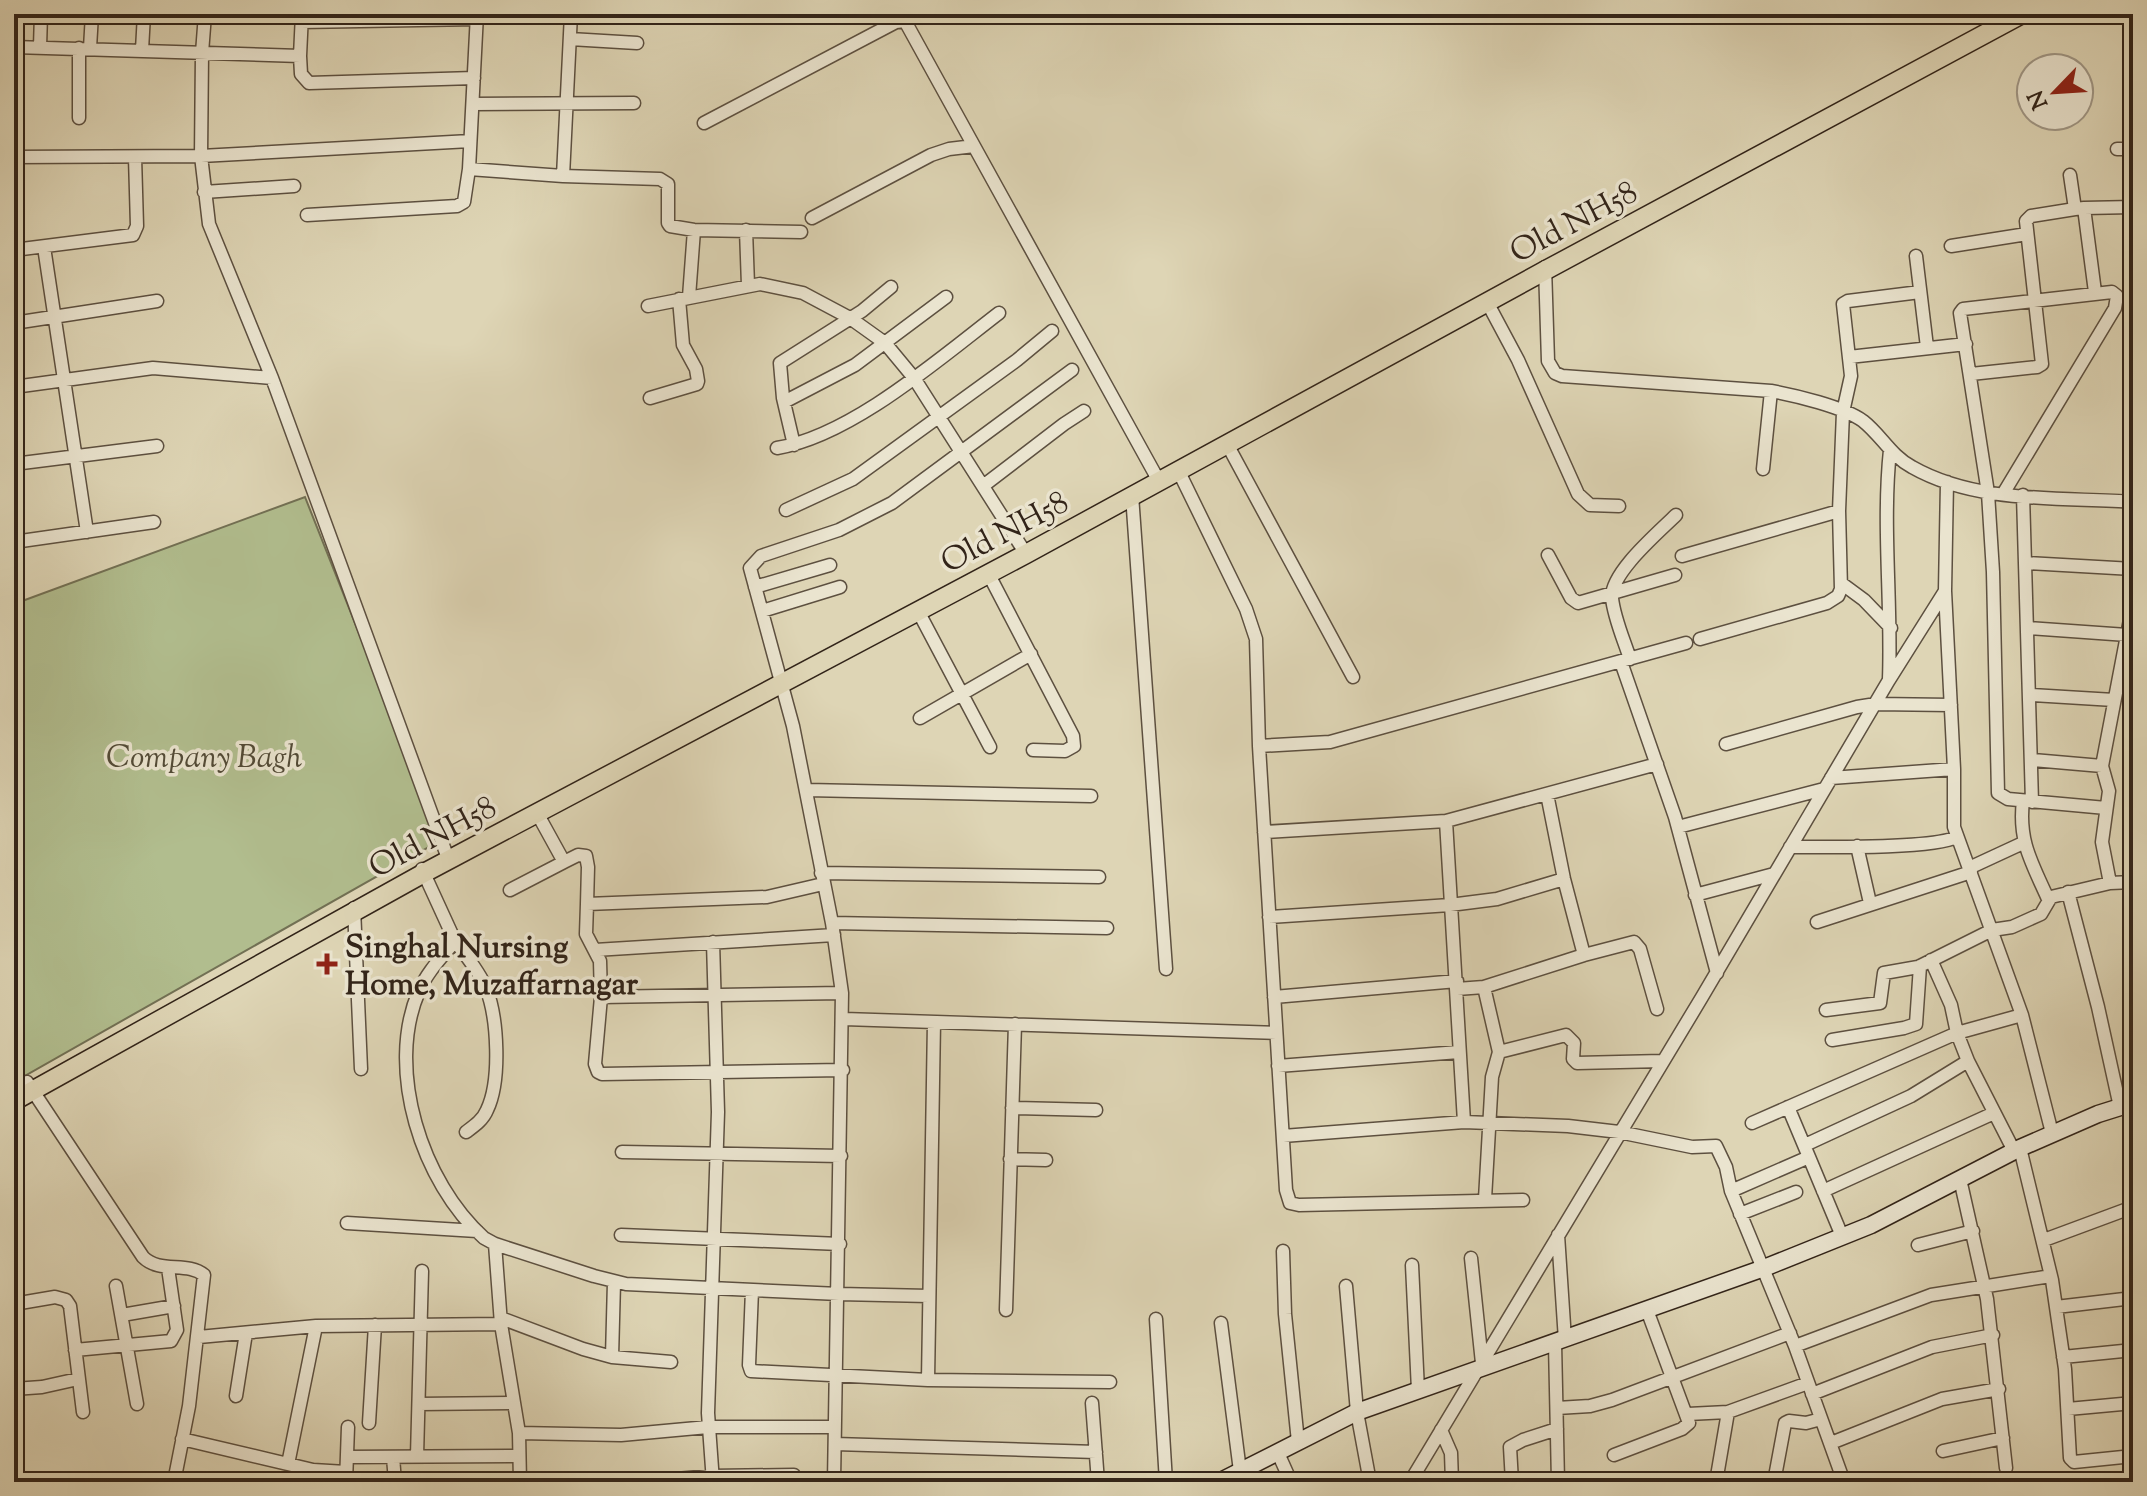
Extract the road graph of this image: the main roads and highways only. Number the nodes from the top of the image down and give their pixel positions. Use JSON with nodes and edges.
{"nodes":[{"id":1,"x":2006,"y":14,"type":"edge"},
{"id":2,"x":2022,"y":14,"type":"edge"},
{"id":3,"x":1544,"y":267,"type":"junction"},
{"id":4,"x":1024,"y":551,"type":"junction"},
{"id":5,"x":782,"y":679,"type":"junction"},
{"id":6,"x":529,"y":814,"type":"junction"},
{"id":7,"x":423,"y":870,"type":"junction"},
{"id":8,"x":24,"y":1088,"type":"edge"},
{"id":9,"x":14,"y":1101,"type":"edge"}],
"edges":[{"from":1,"to":3,"type":"main road","name":"Old NH58"},
{"from":2,"to":3,"type":"main road","name":"Old NH58"},
{"from":3,"to":4,"type":"main road","name":"Old NH58"},
{"from":3,"to":4,"type":"main road","name":"Old NH58"},
{"from":4,"to":5,"type":"main road","name":"Old NH58"},
{"from":4,"to":5,"type":"main road","name":"Old NH58"},
{"from":5,"to":6,"type":"main road","name":"Old NH58"},
{"from":6,"to":7,"type":"main road","name":"Old NH58"},
{"from":6,"to":7,"type":"main road","name":"Old NH58"},
{"from":7,"to":8,"type":"main road","name":"Old NH58"},
{"from":8,"to":9,"type":"main road","name":"Old NH58"}]}
